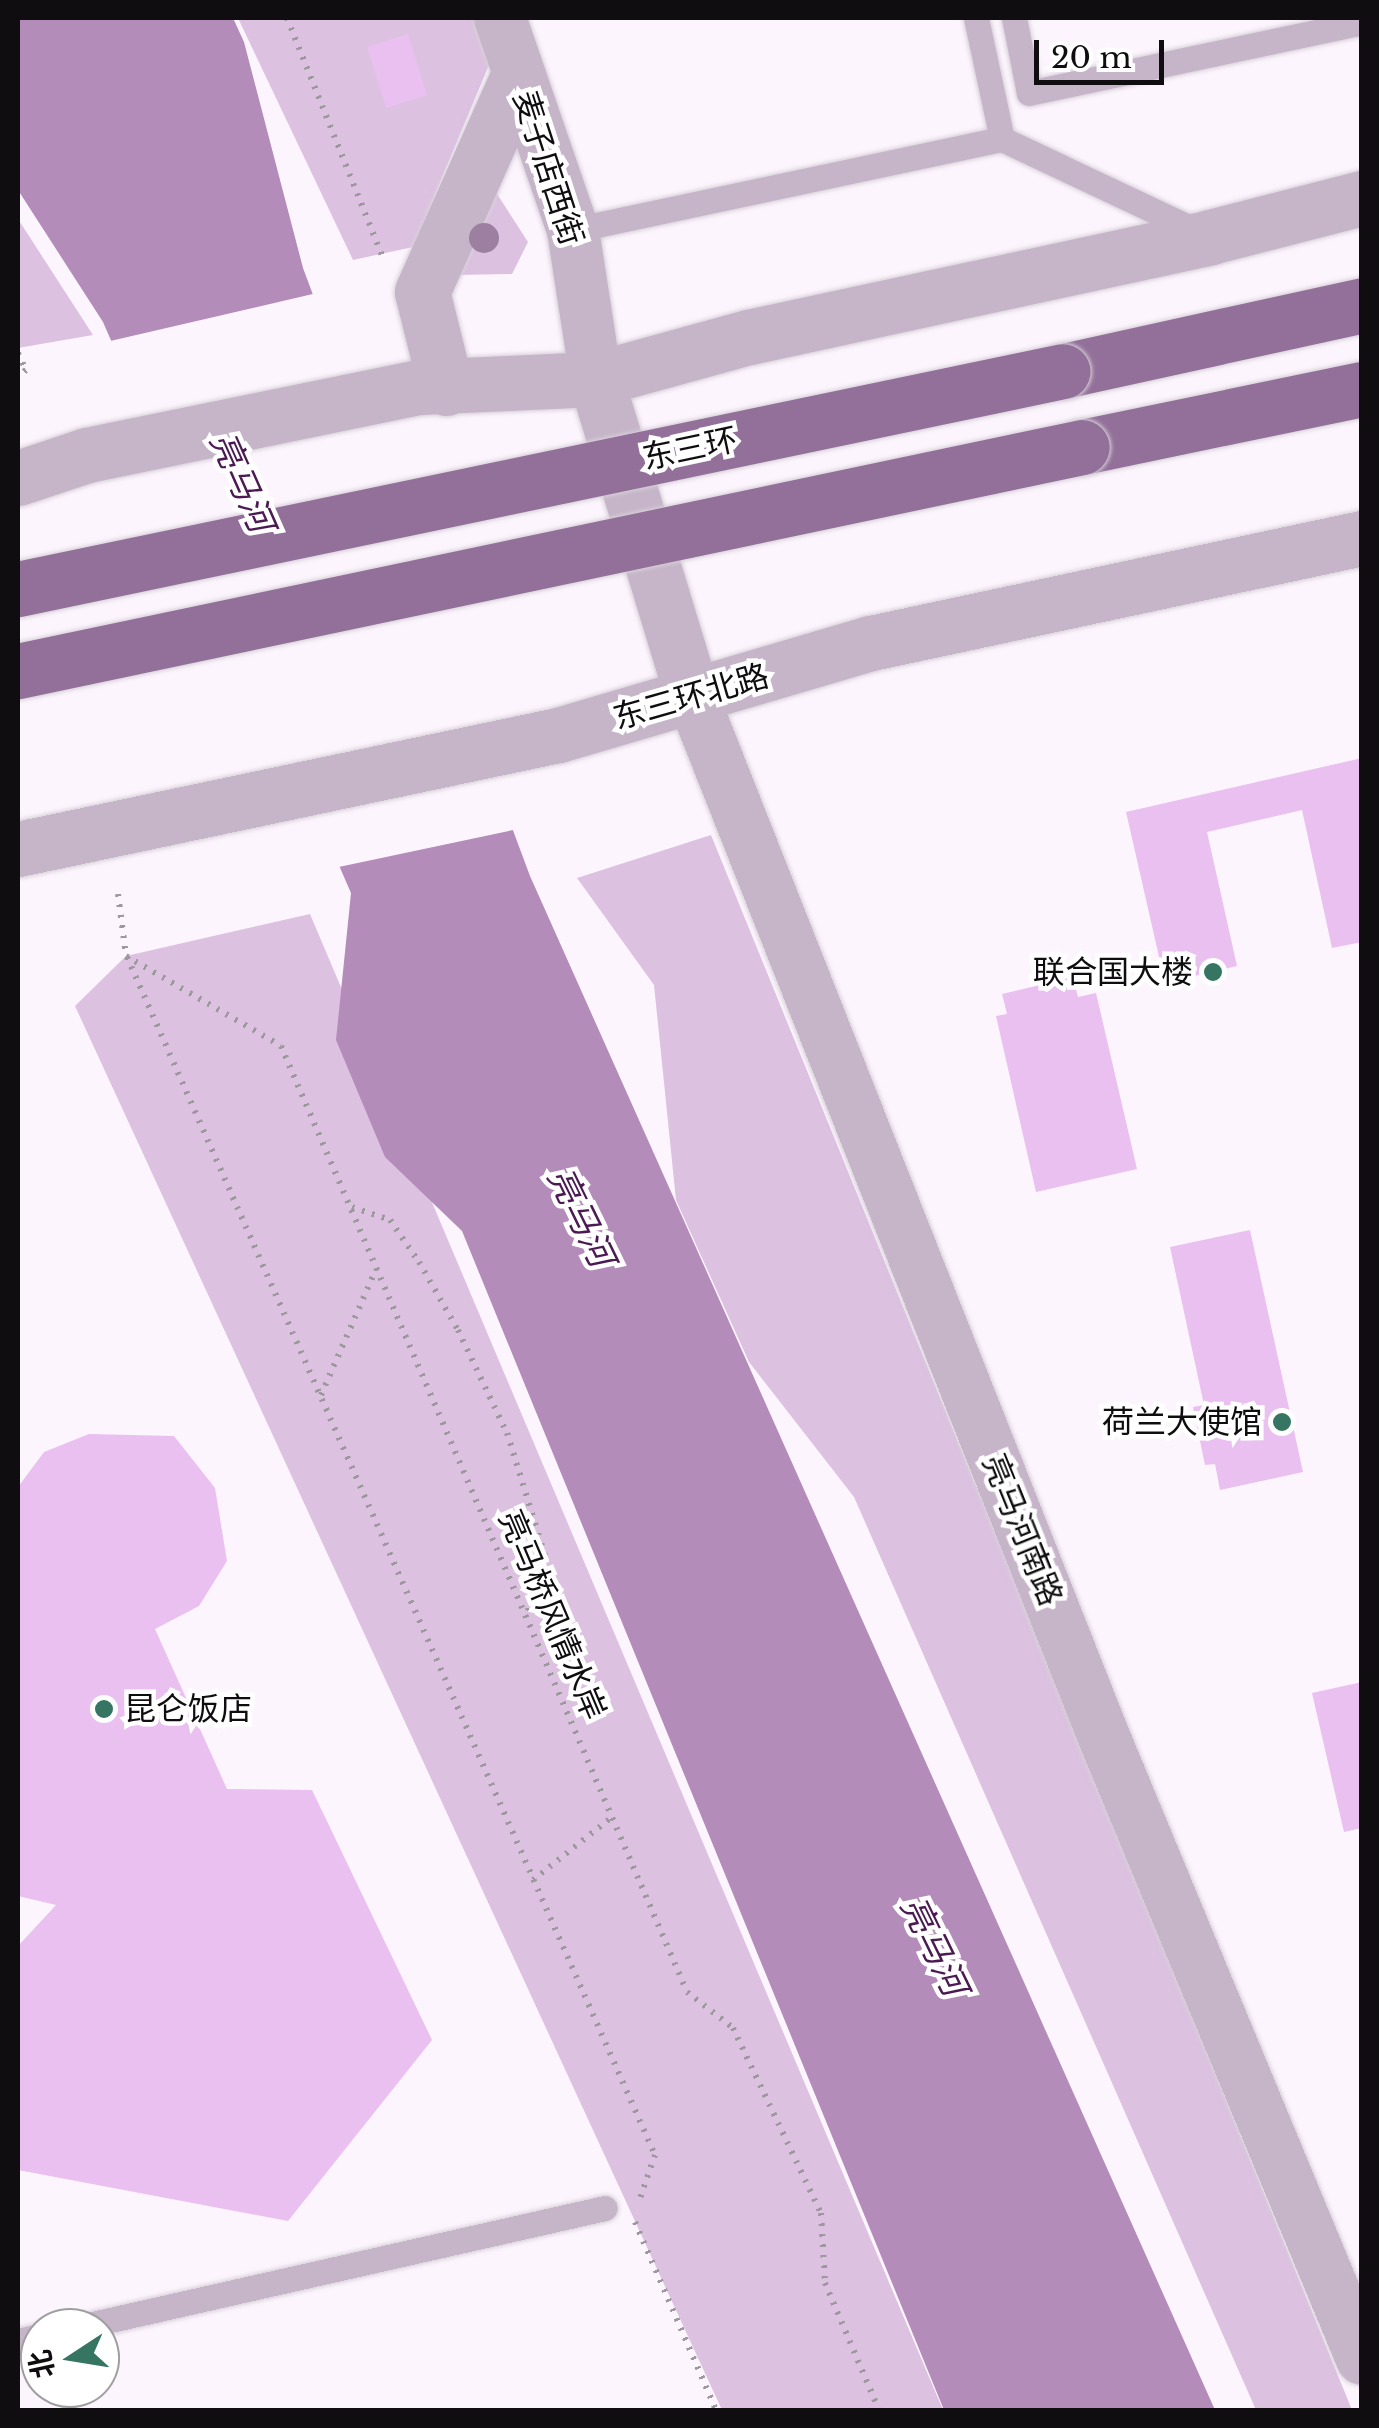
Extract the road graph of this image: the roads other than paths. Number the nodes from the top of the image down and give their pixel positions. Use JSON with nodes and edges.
{"nodes":[{"id":1,"x":500,"y":18,"type":"edge"},
{"id":2,"x":976,"y":18,"type":"edge"},
{"id":3,"x":1014,"y":18,"type":"edge"},
{"id":4,"x":1362,"y":22,"type":"edge"},
{"id":5,"x":518,"y":76,"type":"junction"},
{"id":6,"x":1002,"y":140,"type":"junction"},
{"id":7,"x":1362,"y":198,"type":"edge"},
{"id":8,"x":573,"y":230,"type":"junction"},
{"id":9,"x":1210,"y":237,"type":"junction"},
{"id":10,"x":1362,"y":305,"type":"edge"},
{"id":11,"x":596,"y":379,"type":"junction"},
{"id":12,"x":432,"y":388,"type":"junction"},
{"id":13,"x":1362,"y":389,"type":"edge"},
{"id":14,"x":18,"y":478,"type":"edge"},
{"id":15,"x":1362,"y":538,"type":"edge"},
{"id":16,"x":18,"y":589,"type":"edge"},
{"id":17,"x":18,"y":671,"type":"edge"},
{"id":18,"x":694,"y":698,"type":"junction"},
{"id":19,"x":18,"y":848,"type":"edge"},
{"id":20,"x":605,"y":2208,"type":"dead end"},
{"id":21,"x":120,"y":2318,"type":"edge"},
{"id":22,"x":1362,"y":2358,"type":"edge"}],
"edges":[{"from":1,"to":5,"type":"street","name":"麦子店西街"},
{"from":2,"to":6,"type":"lane"},
{"from":3,"to":4,"type":"lane"},
{"from":5,"to":8,"type":"street","name":"麦子店西街"},
{"from":5,"to":12,"type":"street"},
{"from":6,"to":8,"type":"lane"},
{"from":6,"to":9,"type":"lane"},
{"from":7,"to":9,"type":"street"},
{"from":8,"to":11,"type":"street","name":"麦子店西街"},
{"from":9,"to":11,"type":"street"},
{"from":10,"to":16,"type":"highway","name":"东三环","bridge":true},
{"from":11,"to":12,"type":"street"},
{"from":11,"to":18,"type":"street"},
{"from":12,"to":14,"type":"street"},
{"from":13,"to":17,"type":"highway","bridge":true},
{"from":15,"to":18,"type":"street","name":"东三环北路"},
{"from":18,"to":19,"type":"street","name":"东三环北路"},
{"from":18,"to":22,"type":"street","name":"亮马河南路"},
{"from":20,"to":21,"type":"lane"}]}
